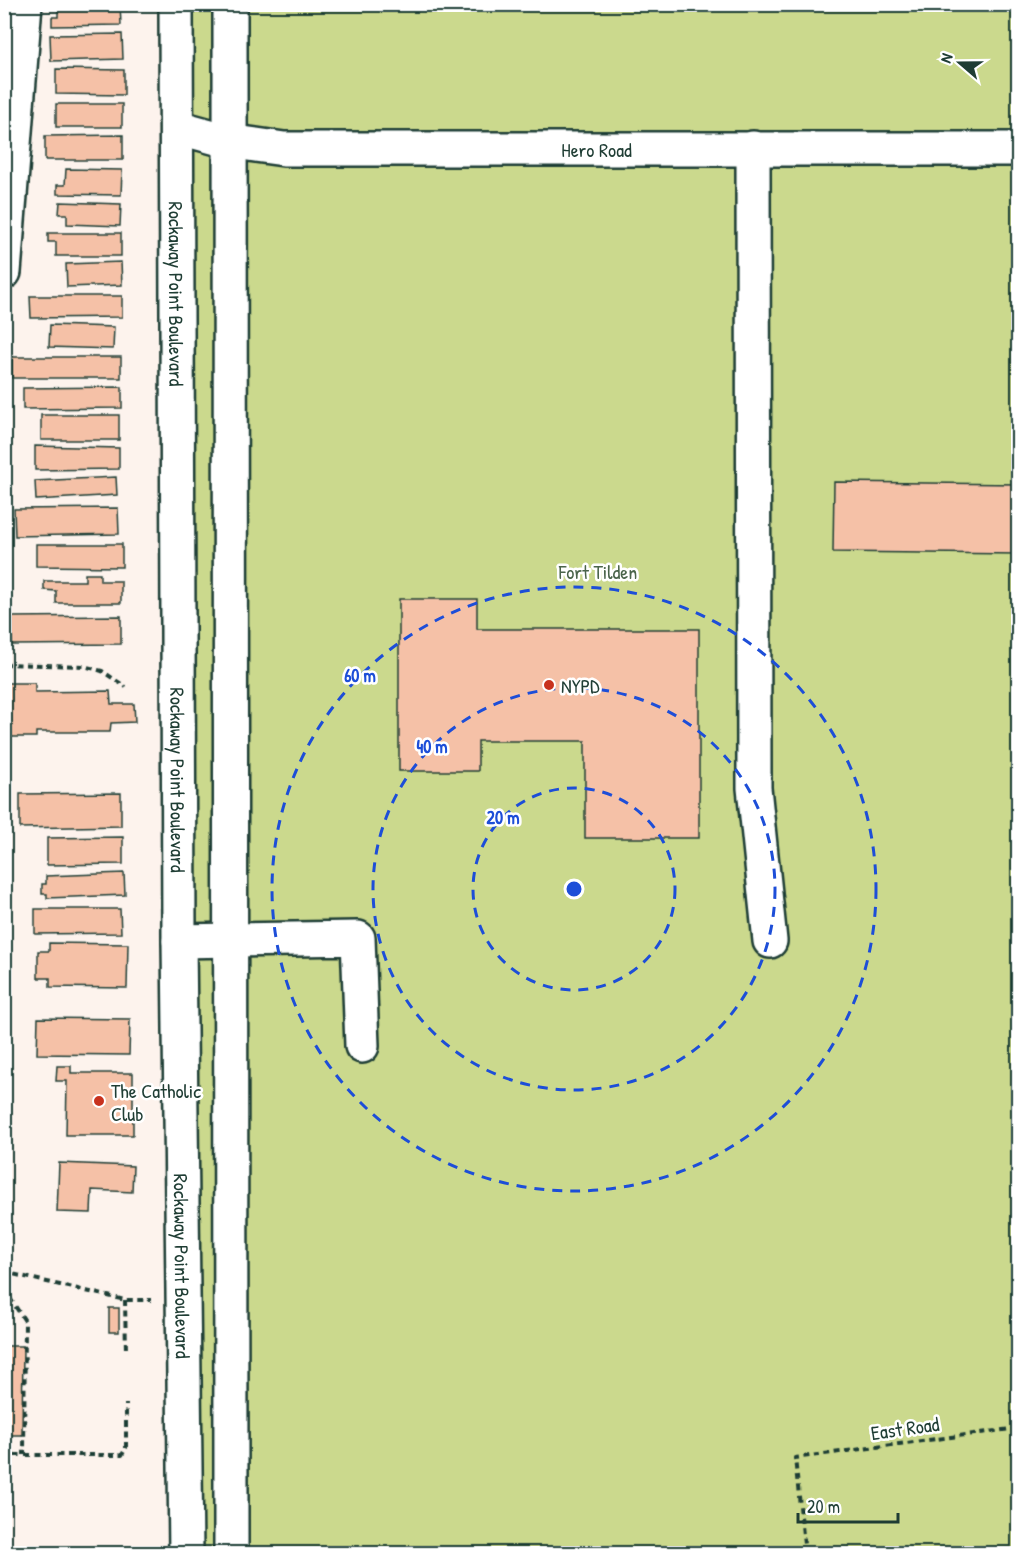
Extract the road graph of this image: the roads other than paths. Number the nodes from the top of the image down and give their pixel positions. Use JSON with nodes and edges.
{"nodes":[{"id":1,"x":25,"y":4,"type":"edge"},
{"id":2,"x":176,"y":4,"type":"edge"},
{"id":3,"x":230,"y":4,"type":"edge"},
{"id":4,"x":177,"y":128,"type":"junction"},
{"id":5,"x":228,"y":141,"type":"junction"},
{"id":6,"x":753,"y":148,"type":"junction"},
{"id":7,"x":1018,"y":149,"type":"edge"},
{"id":8,"x":4,"y":272,"type":"edge"},
{"id":9,"x":229,"y":771,"type":"junction"},
{"id":10,"x":178,"y":772,"type":"junction"},
{"id":11,"x":179,"y":941,"type":"junction"},
{"id":12,"x":230,"y":941,"type":"junction"},
{"id":13,"x":770,"y":941,"type":"dead end"},
{"id":14,"x":362,"y":1046,"type":"dead end"},
{"id":15,"x":231,"y":1388,"type":"junction"},
{"id":16,"x":185,"y":1389,"type":"junction"},
{"id":17,"x":186,"y":1549,"type":"edge"},
{"id":18,"x":231,"y":1550,"type":"edge"}],
"edges":[{"from":1,"to":8,"type":"street"},
{"from":2,"to":4,"type":"street","name":"Rockaway Point Boulevard"},
{"from":3,"to":5,"type":"street"},
{"from":4,"to":5,"type":"street","name":"Hero Road"},
{"from":4,"to":10,"type":"street","name":"Rockaway Point Boulevard"},
{"from":5,"to":6,"type":"street","name":"Hero Road"},
{"from":5,"to":9,"type":"street"},
{"from":6,"to":7,"type":"street","name":"Hero Road"},
{"from":6,"to":13,"type":"street"},
{"from":9,"to":10,"type":"street"},
{"from":9,"to":12,"type":"street"},
{"from":10,"to":11,"type":"street","name":"Rockaway Point Boulevard"},
{"from":11,"to":12,"type":"street"},
{"from":11,"to":16,"type":"street","name":"Rockaway Point Boulevard"},
{"from":12,"to":14,"type":"street"},
{"from":12,"to":15,"type":"street"},
{"from":15,"to":16,"type":"street"},
{"from":15,"to":18,"type":"street"},
{"from":16,"to":17,"type":"street","name":"Rockaway Point Boulevard"},
{"from":17,"to":18,"type":"street"}]}
